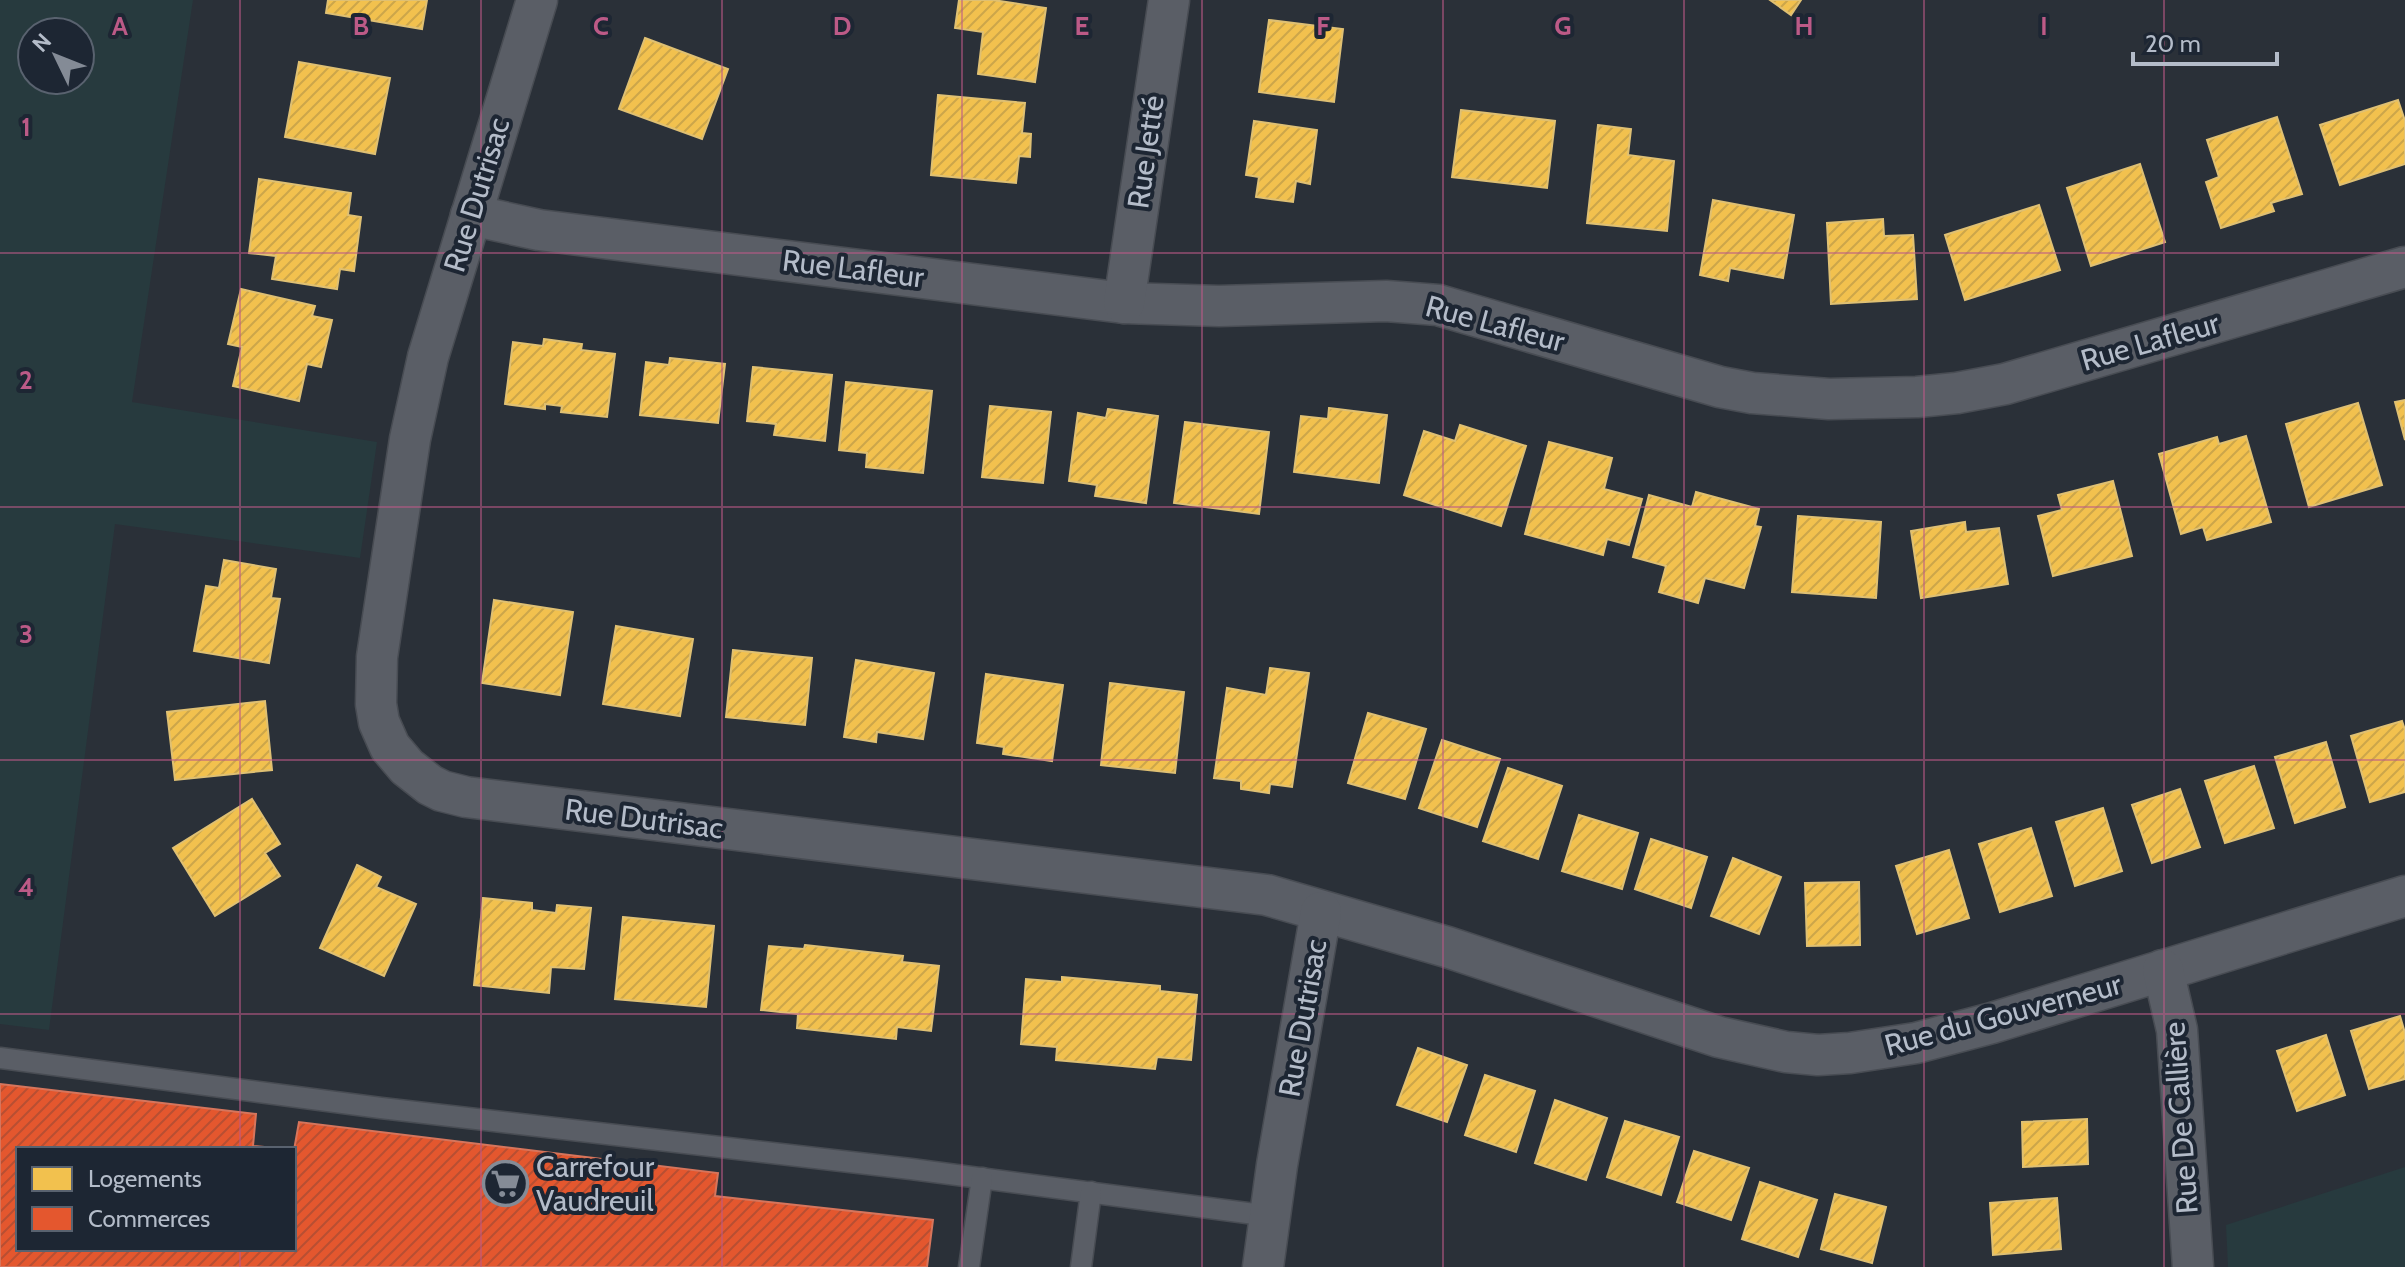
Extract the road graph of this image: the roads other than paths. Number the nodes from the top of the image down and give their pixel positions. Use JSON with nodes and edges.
{"nodes":[{"id":1,"x":537,"y":0,"type":"edge"},
{"id":2,"x":1169,"y":0,"type":"edge"},
{"id":3,"x":471,"y":215,"type":"junction"},
{"id":4,"x":2405,"y":267,"type":"edge"},
{"id":5,"x":1124,"y":303,"type":"junction"},
{"id":6,"x":2405,"y":896,"type":"edge"},
{"id":7,"x":1321,"y":912,"type":"junction"},
{"id":8,"x":2163,"y":970,"type":"junction"},
{"id":9,"x":0,"y":1058,"type":"edge"},
{"id":10,"x":982,"y":1178,"type":"junction"},
{"id":11,"x":1091,"y":1192,"type":"junction"},
{"id":12,"x":1270,"y":1216,"type":"junction"},
{"id":13,"x":969,"y":1267,"type":"edge"},
{"id":14,"x":1081,"y":1267,"type":"edge"},
{"id":15,"x":1263,"y":1267,"type":"edge"},
{"id":16,"x":2193,"y":1267,"type":"edge"}],
"edges":[{"from":1,"to":3,"type":"street","name":"Rue Dutrisac"},
{"from":2,"to":5,"type":"street","name":"Rue Jetté"},
{"from":3,"to":5,"type":"street","name":"Rue Lafleur"},
{"from":3,"to":7,"type":"street","name":"Rue Dutrisac"},
{"from":4,"to":5,"type":"street","name":"Rue Lafleur"},
{"from":6,"to":8,"type":"street","name":"Rue du Gouverneur"},
{"from":7,"to":8,"type":"street","name":"Rue du Gouverneur"},
{"from":7,"to":12,"type":"street","name":"Rue Dutrisac"},
{"from":8,"to":16,"type":"street","name":"Rue De Callière"},
{"from":9,"to":10,"type":"lane"},
{"from":10,"to":11,"type":"lane"},
{"from":10,"to":13,"type":"lane"},
{"from":11,"to":12,"type":"lane"},
{"from":11,"to":14,"type":"lane"},
{"from":12,"to":15,"type":"street","name":"Rue Dutrisac"}]}
